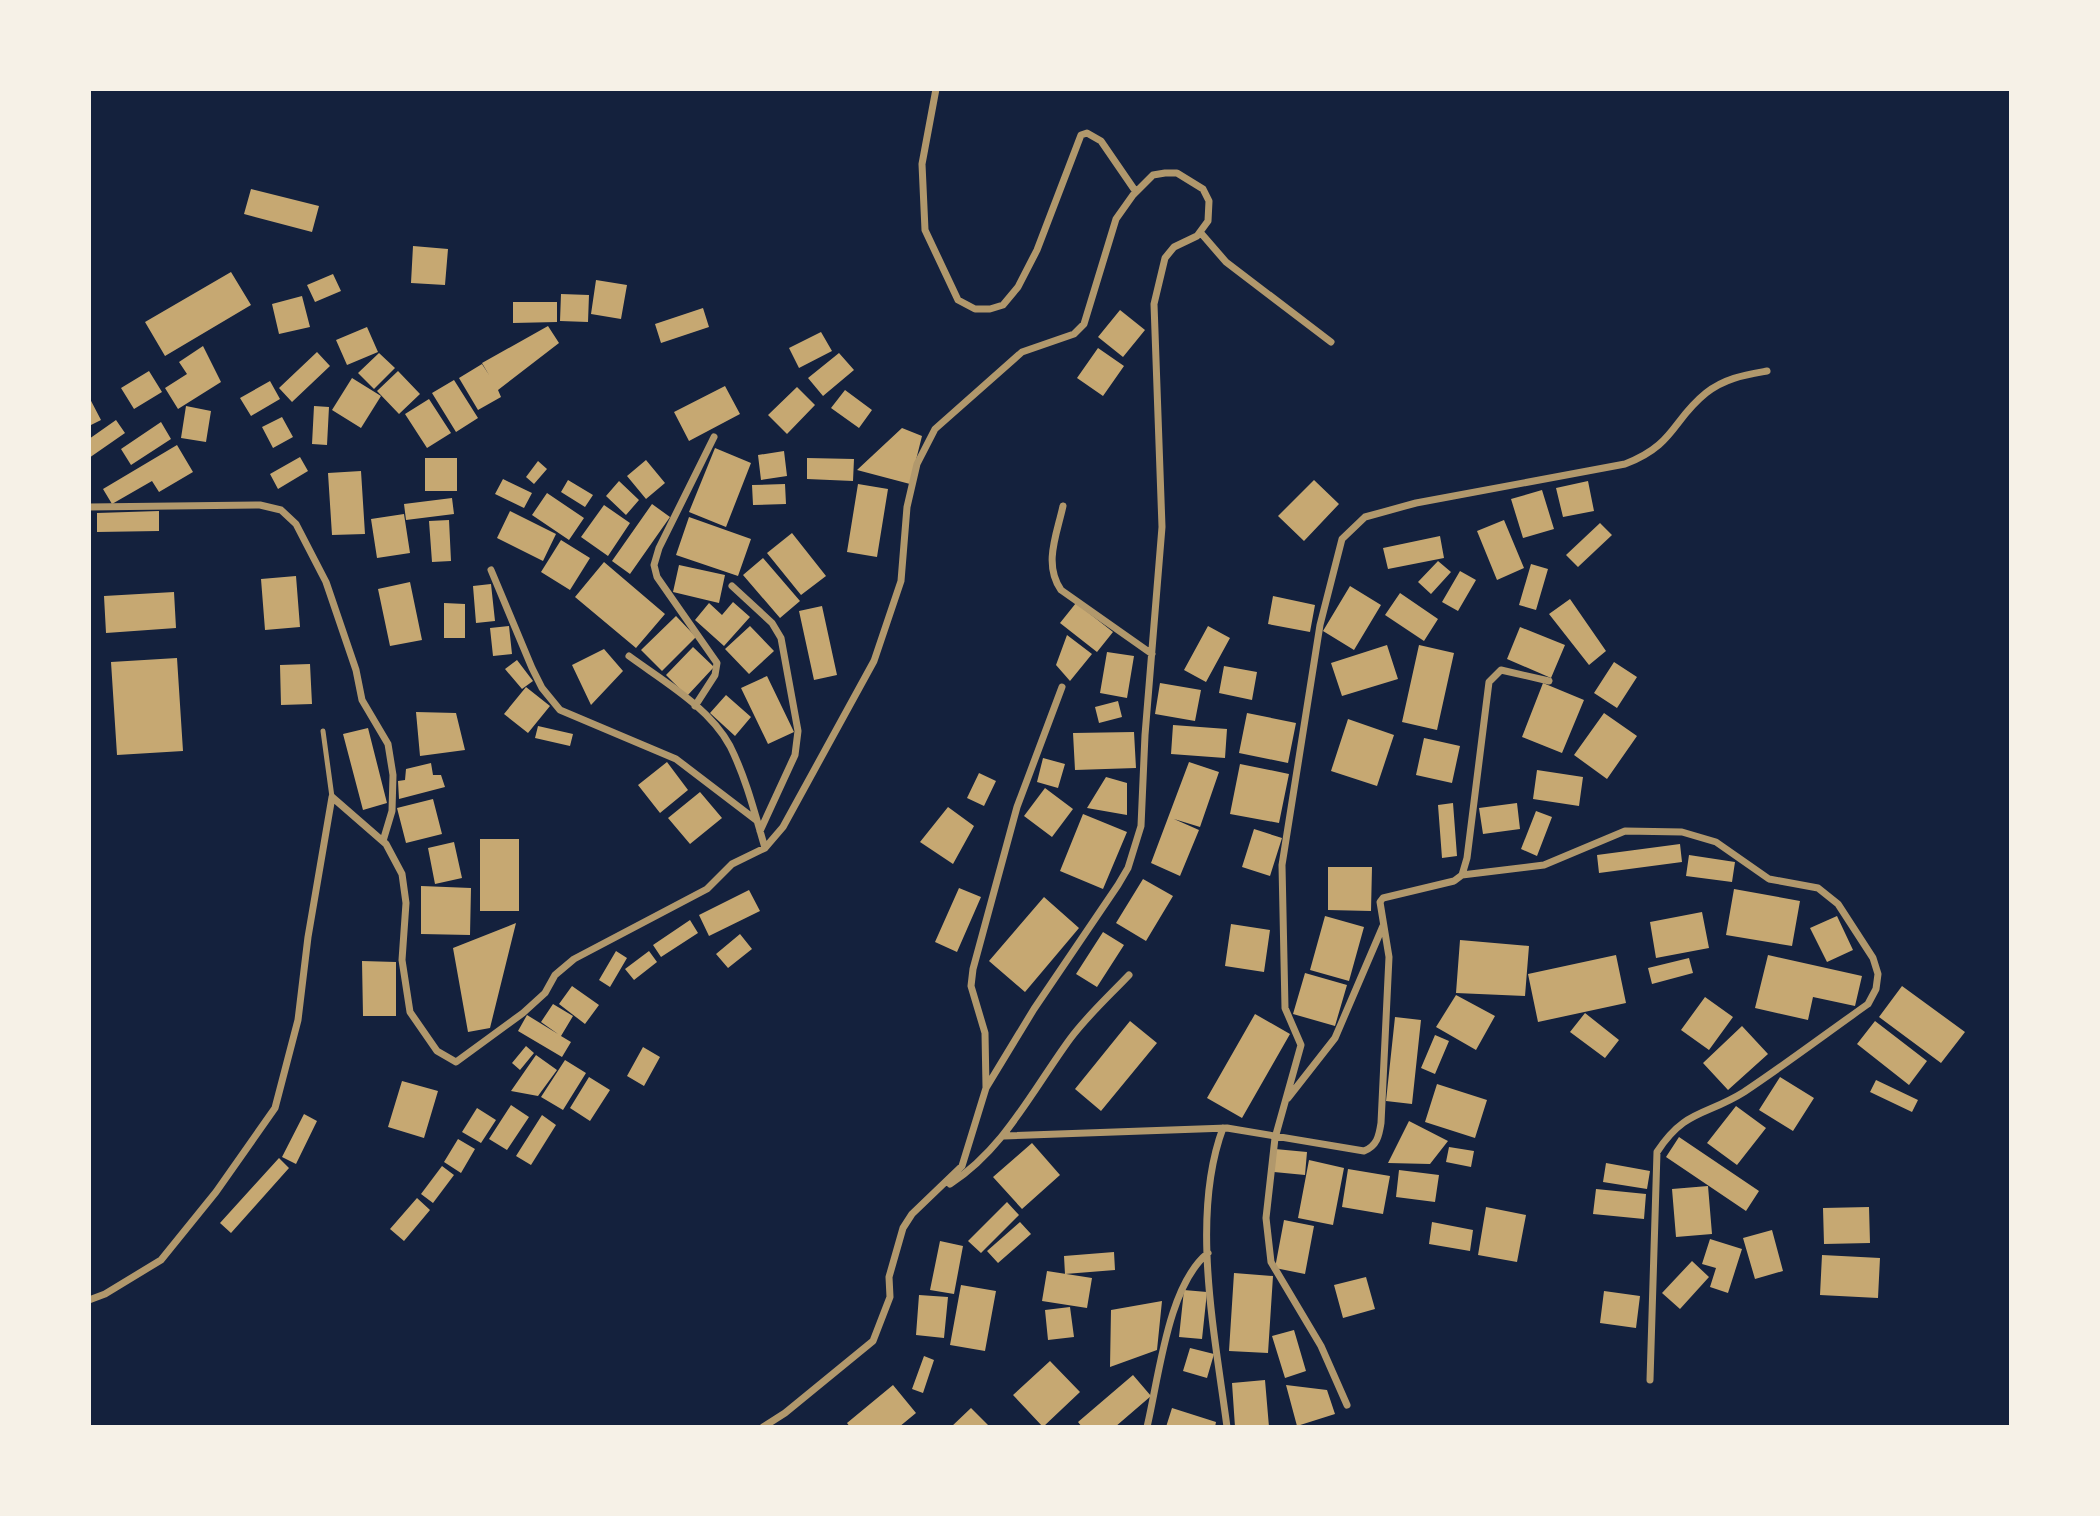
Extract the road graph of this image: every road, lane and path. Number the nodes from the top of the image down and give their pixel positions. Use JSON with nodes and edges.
{"nodes":[{"id":1,"x":936,"y":89,"type":"edge"},
{"id":2,"x":1136,"y":192,"type":"junction"},
{"id":3,"x":1200,"y":232,"type":"junction"},
{"id":4,"x":1331,"y":342,"type":"dead end"},
{"id":5,"x":1767,"y":370,"type":"dead end"},
{"id":6,"x":714,"y":437,"type":"dead end"},
{"id":7,"x":1063,"y":506,"type":"dead end"},
{"id":8,"x":89,"y":507,"type":"edge"},
{"id":9,"x":491,"y":570,"type":"dead end"},
{"id":10,"x":732,"y":586,"type":"dead end"},
{"id":11,"x":1152,"y":653,"type":"junction"},
{"id":12,"x":629,"y":656,"type":"dead end"},
{"id":13,"x":1549,"y":681,"type":"dead end"},
{"id":14,"x":1062,"y":687,"type":"dead end"},
{"id":15,"x":695,"y":706,"type":"junction"},
{"id":16,"x":323,"y":731,"type":"dead end"},
{"id":17,"x":332,"y":797,"type":"junction"},
{"id":18,"x":756,"y":820,"type":"junction"},
{"id":19,"x":760,"y":831,"type":"junction"},
{"id":20,"x":383,"y":841,"type":"junction"},
{"id":21,"x":765,"y":848,"type":"junction"},
{"id":22,"x":1462,"y":875,"type":"junction"},
{"id":23,"x":1383,"y":926,"type":"junction"},
{"id":24,"x":1129,"y":975,"type":"dead end"},
{"id":25,"x":986,"y":1088,"type":"junction"},
{"id":26,"x":1285,"y":1101,"type":"junction"},
{"id":27,"x":1223,"y":1128,"type":"junction"},
{"id":28,"x":1004,"y":1136,"type":"junction"},
{"id":29,"x":1275,"y":1138,"type":"junction"},
{"id":30,"x":940,"y":1190,"type":"junction"},
{"id":31,"x":1208,"y":1253,"type":"junction"},
{"id":32,"x":89,"y":1300,"type":"edge"},
{"id":33,"x":1650,"y":1380,"type":"dead end"},
{"id":34,"x":1347,"y":1405,"type":"dead end"},
{"id":35,"x":763,"y":1427,"type":"edge"},
{"id":36,"x":1147,"y":1427,"type":"edge"},
{"id":37,"x":1227,"y":1427,"type":"edge"}],
"edges":[{"from":1,"to":2,"type":"street"},
{"from":2,"to":3,"type":"street"},
{"from":2,"to":21,"type":"street"},
{"from":3,"to":4,"type":"street"},
{"from":3,"to":11,"type":"street"},
{"from":5,"to":26,"type":"street"},
{"from":6,"to":15,"type":"street"},
{"from":7,"to":11,"type":"street"},
{"from":8,"to":20,"type":"street"},
{"from":9,"to":18,"type":"street"},
{"from":10,"to":19,"type":"street"},
{"from":11,"to":25,"type":"street"},
{"from":12,"to":15,"type":"street"},
{"from":13,"to":22,"type":"street"},
{"from":14,"to":25,"type":"street"},
{"from":15,"to":18,"type":"street"},
{"from":16,"to":17,"type":"lane"},
{"from":17,"to":20,"type":"street"},
{"from":17,"to":32,"type":"street"},
{"from":18,"to":19,"type":"street"},
{"from":19,"to":21,"type":"street"},
{"from":20,"to":21,"type":"street"},
{"from":22,"to":23,"type":"street"},
{"from":22,"to":33,"type":"street"},
{"from":23,"to":26,"type":"street"},
{"from":23,"to":29,"type":"street"},
{"from":24,"to":28,"type":"street"},
{"from":25,"to":30,"type":"street"},
{"from":26,"to":29,"type":"street"},
{"from":27,"to":28,"type":"street"},
{"from":27,"to":29,"type":"street"},
{"from":27,"to":31,"type":"street"},
{"from":28,"to":30,"type":"street"},
{"from":29,"to":34,"type":"street"},
{"from":30,"to":35,"type":"street"},
{"from":31,"to":36,"type":"street"},
{"from":31,"to":37,"type":"street"}]}
